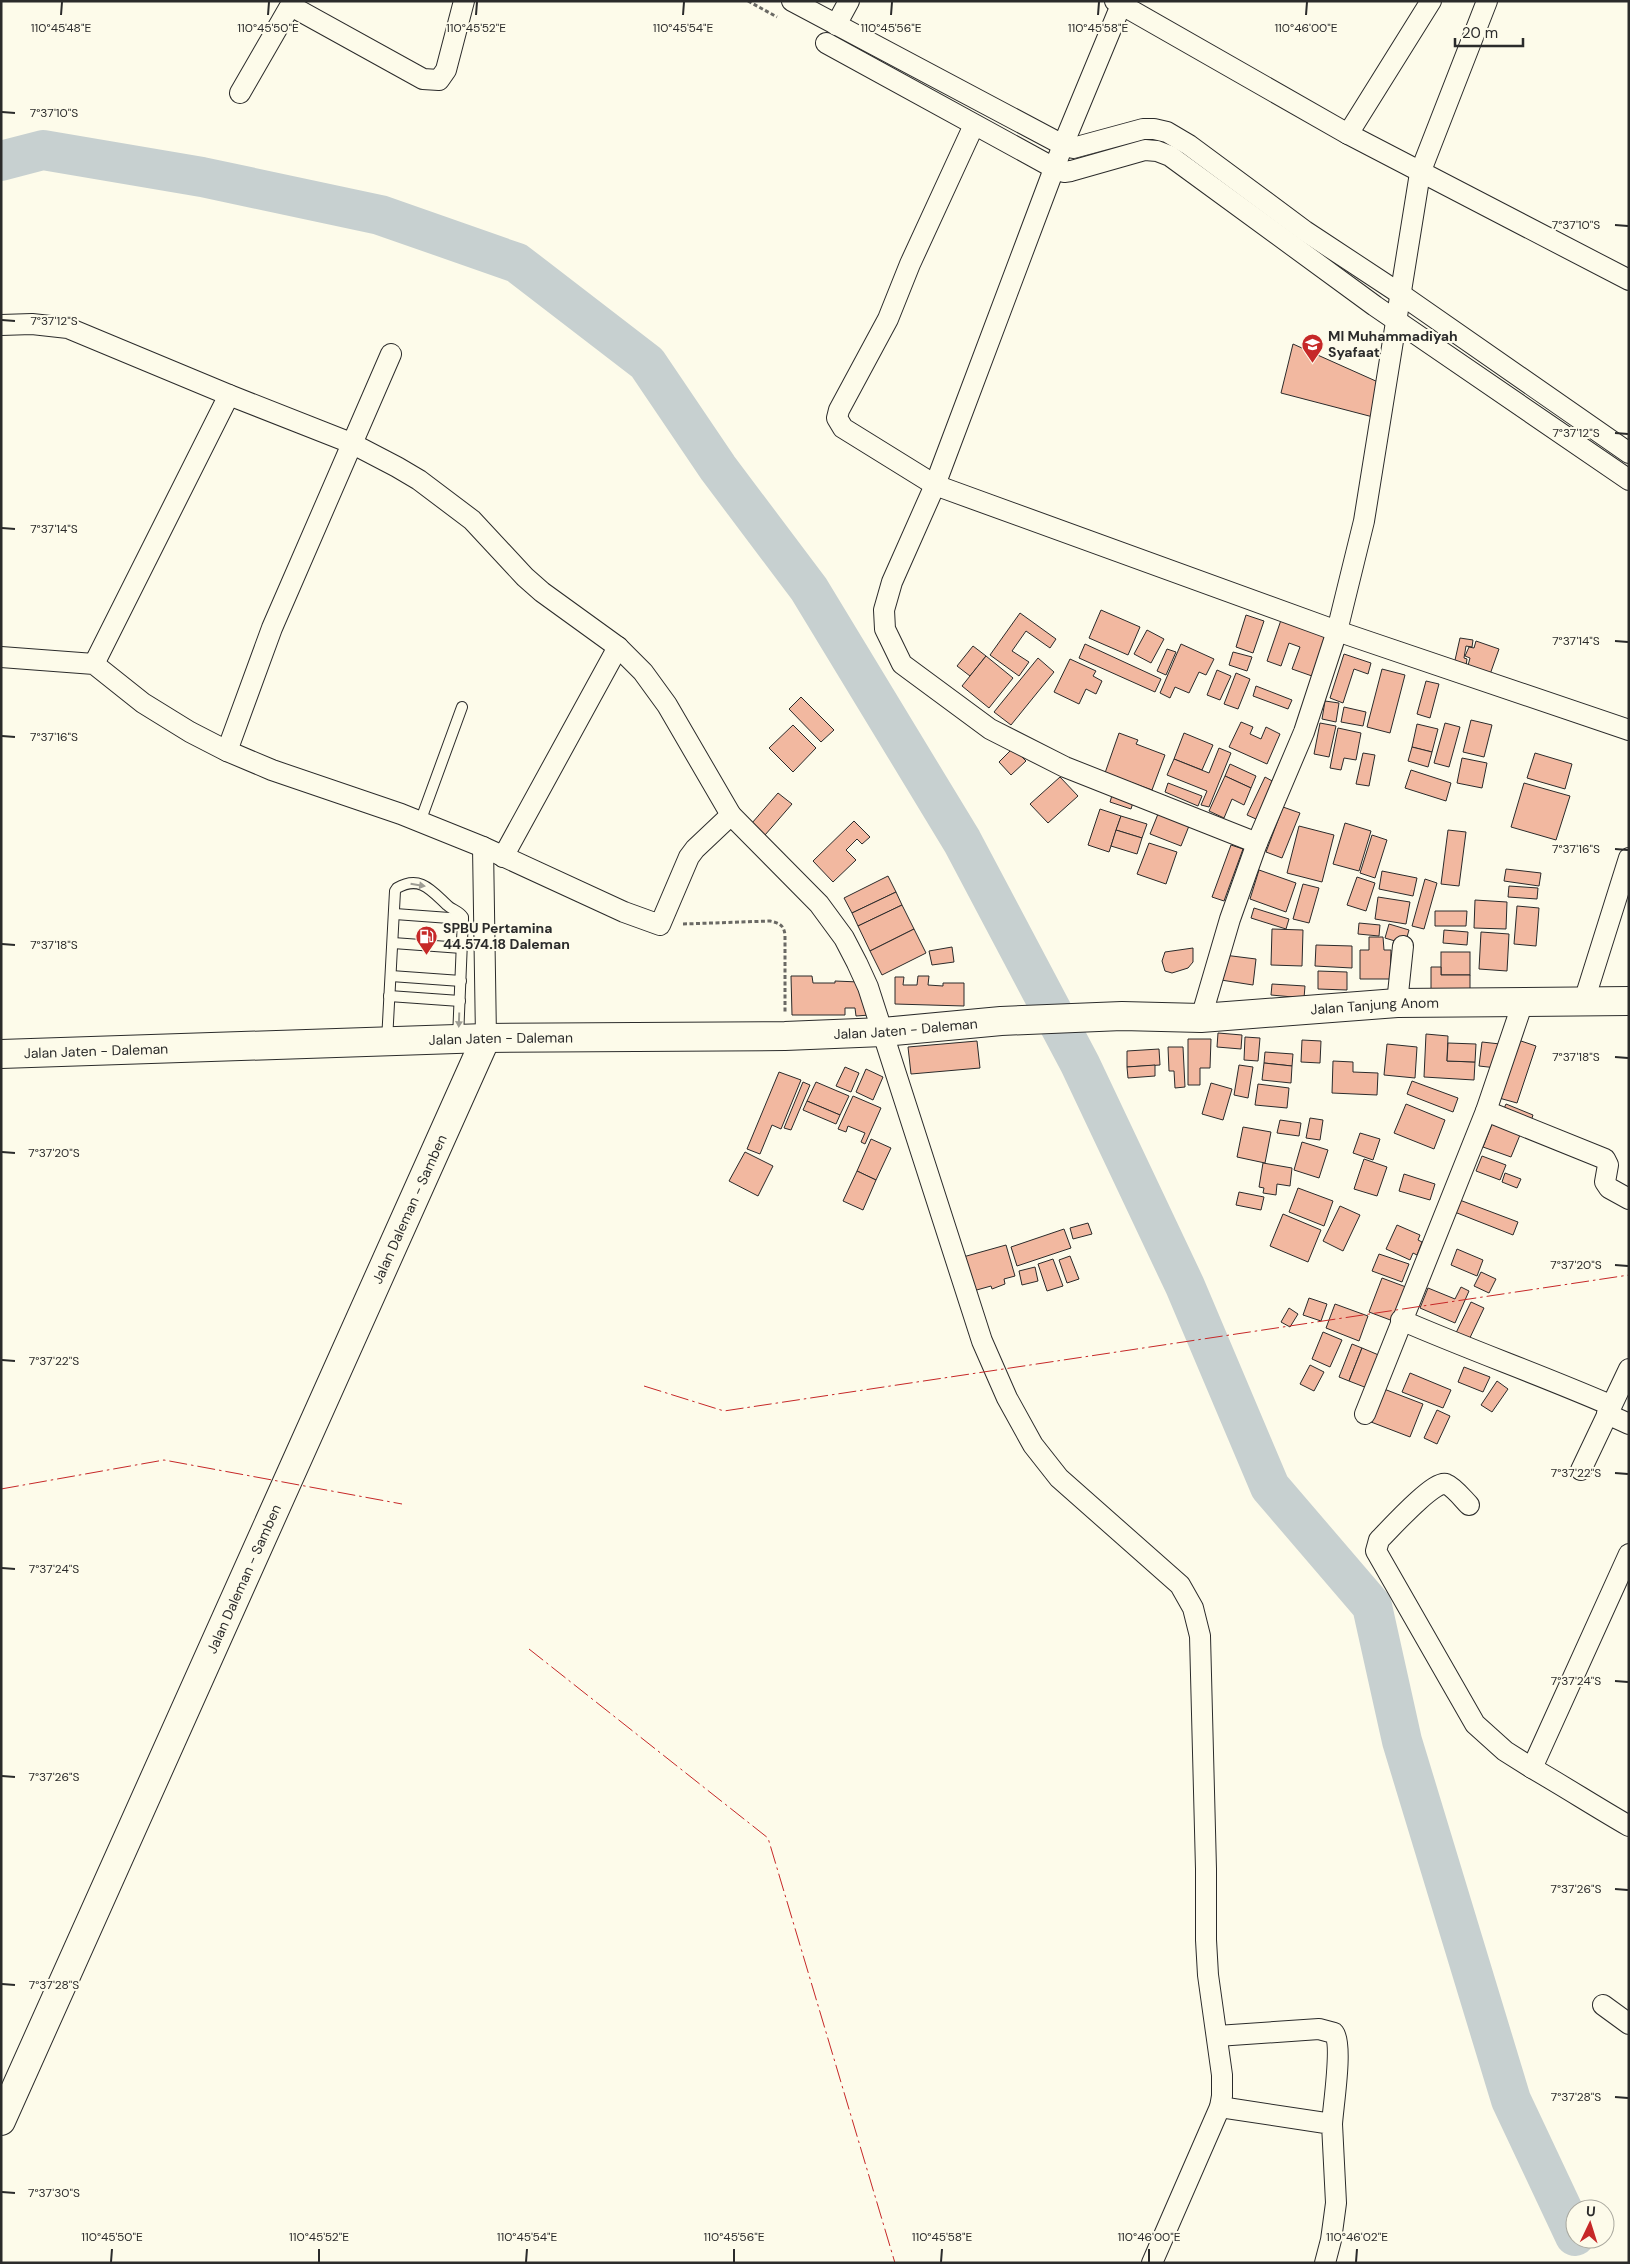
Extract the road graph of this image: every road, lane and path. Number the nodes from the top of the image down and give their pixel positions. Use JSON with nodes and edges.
{"nodes":[{"id":1,"x":464,"y":1,"type":"edge"},
{"id":2,"x":792,"y":1,"type":"edge"},
{"id":3,"x":849,"y":1,"type":"edge"},
{"id":4,"x":1431,"y":1,"type":"edge"},
{"id":5,"x":1487,"y":1,"type":"edge"},
{"id":6,"x":292,"y":3,"type":"edge"},
{"id":7,"x":1118,"y":3,"type":"edge"},
{"id":8,"x":1142,"y":8,"type":"edge"},
{"id":9,"x":836,"y":26,"type":"junction"},
{"id":10,"x":826,"y":43,"type":"dead end"},
{"id":11,"x":240,"y":94,"type":"dead end"},
{"id":12,"x":974,"y":125,"type":"junction"},
{"id":13,"x":1348,"y":134,"type":"junction"},
{"id":14,"x":1059,"y":156,"type":"junction"},
{"id":15,"x":1420,"y":173,"type":"junction"},
{"id":16,"x":1629,"y":280,"type":"edge"},
{"id":17,"x":1397,"y":306,"type":"junction"},
{"id":18,"x":1,"y":325,"type":"edge"},
{"id":19,"x":391,"y":354,"type":"dead end"},
{"id":20,"x":225,"y":402,"type":"junction"},
{"id":21,"x":1550,"y":413,"type":"junction"},
{"id":22,"x":349,"y":448,"type":"junction"},
{"id":23,"x":1629,"y":453,"type":"edge"},
{"id":24,"x":1629,"y":480,"type":"edge"},
{"id":25,"x":935,"y":485,"type":"junction"},
{"id":26,"x":1338,"y":631,"type":"junction"},
{"id":27,"x":615,"y":653,"type":"junction"},
{"id":28,"x":1,"y":657,"type":"edge"},
{"id":29,"x":94,"y":664,"type":"junction"},
{"id":30,"x":462,"y":707,"type":"dead end"},
{"id":31,"x":1629,"y":730,"type":"edge"},
{"id":32,"x":227,"y":751,"type":"junction"},
{"id":33,"x":731,"y":815,"type":"junction"},
{"id":34,"x":420,"y":822,"type":"junction"},
{"id":35,"x":1256,"y":843,"type":"junction"},
{"id":36,"x":483,"y":847,"type":"junction"},
{"id":37,"x":503,"y":857,"type":"junction"},
{"id":38,"x":1629,"y":858,"type":"edge"},
{"id":39,"x":395,"y":914,"type":"junction"},
{"id":40,"x":463,"y":919,"type":"junction"},
{"id":41,"x":660,"y":925,"type":"junction"},
{"id":42,"x":393,"y":943,"type":"junction"},
{"id":43,"x":1403,"y":946,"type":"dead end"},
{"id":44,"x":462,"y":948,"type":"junction"},
{"id":45,"x":391,"y":976,"type":"junction"},
{"id":46,"x":461,"y":981,"type":"junction"},
{"id":47,"x":389,"y":996,"type":"junction"},
{"id":48,"x":460,"y":1001,"type":"junction"},
{"id":49,"x":1584,"y":1001,"type":"junction"},
{"id":50,"x":1629,"y":1001,"type":"edge"},
{"id":51,"x":1523,"y":1002,"type":"junction"},
{"id":52,"x":1397,"y":1003,"type":"junction"},
{"id":53,"x":1122,"y":1016,"type":"joint"},
{"id":54,"x":1201,"y":1018,"type":"junction"},
{"id":55,"x":883,"y":1032,"type":"junction"},
{"id":56,"x":786,"y":1036,"type":"junction"},
{"id":57,"x":486,"y":1038,"type":"junction"},
{"id":58,"x":458,"y":1039,"type":"junction"},
{"id":59,"x":387,"y":1041,"type":"junction"},
{"id":60,"x":1,"y":1054,"type":"edge"},
{"id":61,"x":1486,"y":1111,"type":"junction"},
{"id":62,"x":1629,"y":1199,"type":"edge"},
{"id":63,"x":1401,"y":1320,"type":"junction"},
{"id":64,"x":1629,"y":1369,"type":"edge"},
{"id":65,"x":1609,"y":1410,"type":"junction"},
{"id":66,"x":1364,"y":1414,"type":"dead end"},
{"id":67,"x":1629,"y":1424,"type":"edge"},
{"id":68,"x":1581,"y":1470,"type":"dead end"},
{"id":69,"x":1470,"y":1505,"type":"dead end"},
{"id":70,"x":1629,"y":1554,"type":"edge"},
{"id":71,"x":1532,"y":1768,"type":"junction"},
{"id":72,"x":1629,"y":1826,"type":"edge"},
{"id":73,"x":1603,"y":2005,"type":"dead end"},
{"id":74,"x":1629,"y":2024,"type":"edge"},
{"id":75,"x":1217,"y":2036,"type":"junction"},
{"id":76,"x":1220,"y":2107,"type":"junction"},
{"id":77,"x":1,"y":2121,"type":"edge"},
{"id":78,"x":1332,"y":2124,"type":"junction"},
{"id":79,"x":1152,"y":2263,"type":"edge"},
{"id":80,"x":1326,"y":2263,"type":"edge"}],
"edges":[{"from":1,"to":6,"type":"street"},
{"from":2,"to":9,"type":"street"},
{"from":3,"to":9,"type":"street"},
{"from":4,"to":13,"type":"street"},
{"from":5,"to":15,"type":"street"},
{"from":6,"to":11,"type":"street"},
{"from":7,"to":8,"type":"street"},
{"from":7,"to":14,"type":"street"},
{"from":8,"to":13,"type":"street"},
{"from":9,"to":14,"type":"street"},
{"from":10,"to":12,"type":"street"},
{"from":12,"to":14,"type":"street"},
{"from":12,"to":25,"type":"street"},
{"from":13,"to":15,"type":"street"},
{"from":14,"to":17,"type":"street"},
{"from":14,"to":17,"type":"street"},
{"from":14,"to":25,"type":"street"},
{"from":15,"to":16,"type":"street"},
{"from":15,"to":17,"type":"street"},
{"from":17,"to":21,"type":"street"},
{"from":17,"to":21,"type":"street"},
{"from":17,"to":26,"type":"street"},
{"from":18,"to":20,"type":"street"},
{"from":19,"to":22,"type":"street"},
{"from":20,"to":22,"type":"street"},
{"from":20,"to":29,"type":"street"},
{"from":21,"to":23,"type":"street"},
{"from":21,"to":24,"type":"street"},
{"from":22,"to":27,"type":"street"},
{"from":22,"to":32,"type":"street"},
{"from":25,"to":26,"type":"street"},
{"from":25,"to":35,"type":"street"},
{"from":26,"to":31,"type":"street"},
{"from":26,"to":35,"type":"street"},
{"from":27,"to":33,"type":"street"},
{"from":27,"to":37,"type":"street"},
{"from":28,"to":29,"type":"street"},
{"from":29,"to":32,"type":"street"},
{"from":30,"to":34,"type":"lane"},
{"from":32,"to":34,"type":"street"},
{"from":33,"to":41,"type":"street"},
{"from":33,"to":55,"type":"street"},
{"from":34,"to":36,"type":"street"},
{"from":35,"to":54,"type":"street"},
{"from":36,"to":37,"type":"street"},
{"from":36,"to":57,"type":"street"},
{"from":37,"to":41,"type":"street"},
{"from":38,"to":49,"type":"street"},
{"from":39,"to":40,"type":"lane"},
{"from":39,"to":40,"type":"lane","one_way":true},
{"from":39,"to":42,"type":"lane"},
{"from":40,"to":44,"type":"lane"},
{"from":41,"to":56,"type":"path"},
{"from":42,"to":44,"type":"lane"},
{"from":42,"to":45,"type":"lane"},
{"from":43,"to":52,"type":"street"},
{"from":44,"to":46,"type":"lane"},
{"from":45,"to":46,"type":"lane"},
{"from":45,"to":47,"type":"lane"},
{"from":46,"to":48,"type":"lane"},
{"from":47,"to":48,"type":"lane"},
{"from":47,"to":59,"type":"lane"},
{"from":48,"to":58,"type":"lane","one_way":true},
{"from":49,"to":50,"type":"main road","name":"Jalan Tanjung Anom"},
{"from":49,"to":51,"type":"main road","name":"Jalan Tanjung Anom"},
{"from":51,"to":52,"type":"main road","name":"Jalan Tanjung Anom"},
{"from":51,"to":61,"type":"street"},
{"from":52,"to":54,"type":"main road","name":"Jalan Tanjung Anom"},
{"from":53,"to":54,"type":"main road","name":"Jalan Tanjung Anom"},
{"from":53,"to":55,"type":"main road","name":"Jalan Jaten - Daleman"},
{"from":55,"to":56,"type":"main road","name":"Jalan Jaten - Daleman"},
{"from":55,"to":75,"type":"street"},
{"from":56,"to":57,"type":"main road","name":"Jalan Jaten - Daleman"},
{"from":57,"to":58,"type":"main road","name":"Jalan Jaten - Daleman"},
{"from":57,"to":77,"type":"main road","name":"Jalan Daleman - Samben"},
{"from":58,"to":59,"type":"main road","name":"Jalan Jaten - Daleman"},
{"from":59,"to":60,"type":"main road","name":"Jalan Jaten - Daleman"},
{"from":61,"to":62,"type":"street"},
{"from":61,"to":63,"type":"street"},
{"from":63,"to":65,"type":"street"},
{"from":63,"to":66,"type":"street"},
{"from":64,"to":65,"type":"street"},
{"from":65,"to":67,"type":"street"},
{"from":65,"to":68,"type":"street"},
{"from":69,"to":71,"type":"street"},
{"from":70,"to":71,"type":"street"},
{"from":71,"to":72,"type":"street"},
{"from":73,"to":74,"type":"street"},
{"from":75,"to":76,"type":"street"},
{"from":75,"to":78,"type":"street"},
{"from":76,"to":78,"type":"street"},
{"from":76,"to":79,"type":"street"},
{"from":78,"to":80,"type":"street"}]}
